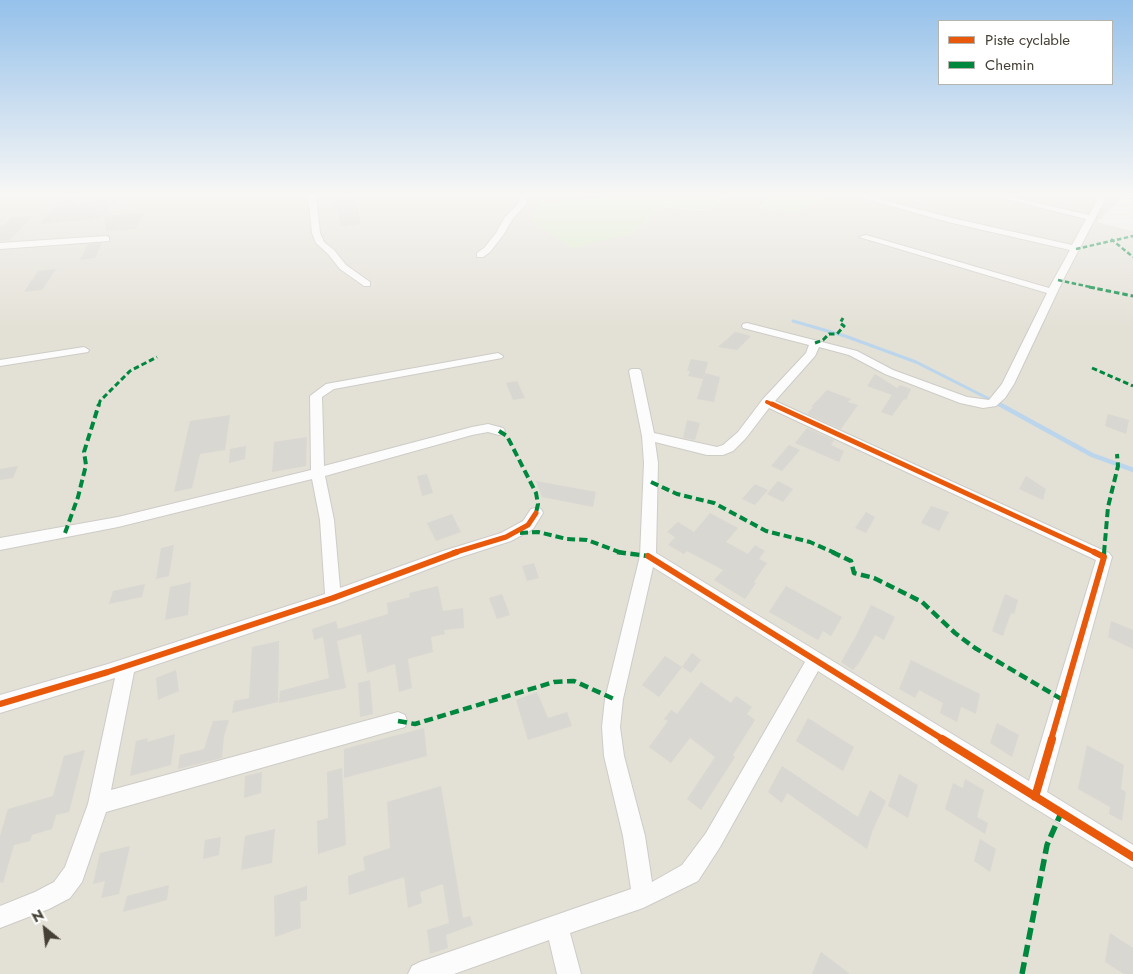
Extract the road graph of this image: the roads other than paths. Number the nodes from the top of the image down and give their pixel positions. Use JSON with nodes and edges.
{"nodes":[{"id":1,"x":319,"y":239,"type":"edge"},
{"id":2,"x":496,"y":239,"type":"edge"},
{"id":3,"x":870,"y":239,"type":"edge"},
{"id":4,"x":1035,"y":239,"type":"edge"},
{"id":5,"x":1081,"y":239,"type":"edge"},
{"id":6,"x":106,"y":240,"type":"dead end"},
{"id":7,"x":0,"y":246,"type":"edge"},
{"id":8,"x":1076,"y":249,"type":"junction"},
{"id":9,"x":480,"y":255,"type":"dead end"},
{"id":10,"x":367,"y":284,"type":"dead end"},
{"id":11,"x":1053,"y":292,"type":"junction"},
{"id":12,"x":747,"y":326,"type":"dead end"},
{"id":13,"x":815,"y":343,"type":"junction"},
{"id":14,"x":84,"y":350,"type":"dead end"},
{"id":15,"x":498,"y":356,"type":"dead end"},
{"id":16,"x":0,"y":363,"type":"edge"},
{"id":17,"x":635,"y":371,"type":"dead end"},
{"id":18,"x":767,"y":402,"type":"junction"},
{"id":19,"x":499,"y":431,"type":"dead end"},
{"id":20,"x":648,"y":436,"type":"junction"},
{"id":21,"x":318,"y":473,"type":"junction"},
{"id":22,"x":536,"y":513,"type":"dead end"},
{"id":23,"x":0,"y":544,"type":"edge"},
{"id":24,"x":648,"y":556,"type":"junction"},
{"id":25,"x":333,"y":598,"type":"junction"},
{"id":26,"x":816,"y":659,"type":"junction"},
{"id":27,"x":126,"y":666,"type":"junction"},
{"id":28,"x":0,"y":704,"type":"edge"},
{"id":29,"x":398,"y":721,"type":"dead end"},
{"id":30,"x":1036,"y":797,"type":"junction"},
{"id":31,"x":98,"y":804,"type":"junction"},
{"id":32,"x":1133,"y":857,"type":"edge"},
{"id":33,"x":643,"y":897,"type":"junction"},
{"id":34,"x":0,"y":917,"type":"edge"},
{"id":35,"x":557,"y":926,"type":"junction"},
{"id":36,"x":420,"y":974,"type":"edge"},
{"id":37,"x":569,"y":974,"type":"edge"}],
"edges":[{"from":1,"to":10,"type":"street"},
{"from":2,"to":9,"type":"street"},
{"from":3,"to":11,"type":"street"},
{"from":4,"to":8,"type":"street"},
{"from":5,"to":8,"type":"street"},
{"from":6,"to":7,"type":"street"},
{"from":8,"to":11,"type":"street"},
{"from":11,"to":13,"type":"street"},
{"from":12,"to":13,"type":"street"},
{"from":13,"to":18,"type":"street"},
{"from":14,"to":16,"type":"street"},
{"from":15,"to":21,"type":"street"},
{"from":17,"to":20,"type":"street"},
{"from":18,"to":20,"type":"street"},
{"from":18,"to":30,"type":"street"},
{"from":19,"to":21,"type":"street"},
{"from":20,"to":24,"type":"street"},
{"from":21,"to":23,"type":"street"},
{"from":21,"to":25,"type":"street"},
{"from":22,"to":25,"type":"street"},
{"from":24,"to":26,"type":"street"},
{"from":24,"to":33,"type":"street"},
{"from":25,"to":27,"type":"street"},
{"from":26,"to":30,"type":"street"},
{"from":26,"to":33,"type":"street"},
{"from":27,"to":28,"type":"street"},
{"from":27,"to":31,"type":"street"},
{"from":29,"to":31,"type":"street"},
{"from":30,"to":32,"type":"street"},
{"from":31,"to":34,"type":"street"},
{"from":33,"to":35,"type":"street"},
{"from":35,"to":36,"type":"street"},
{"from":35,"to":37,"type":"street"}]}
